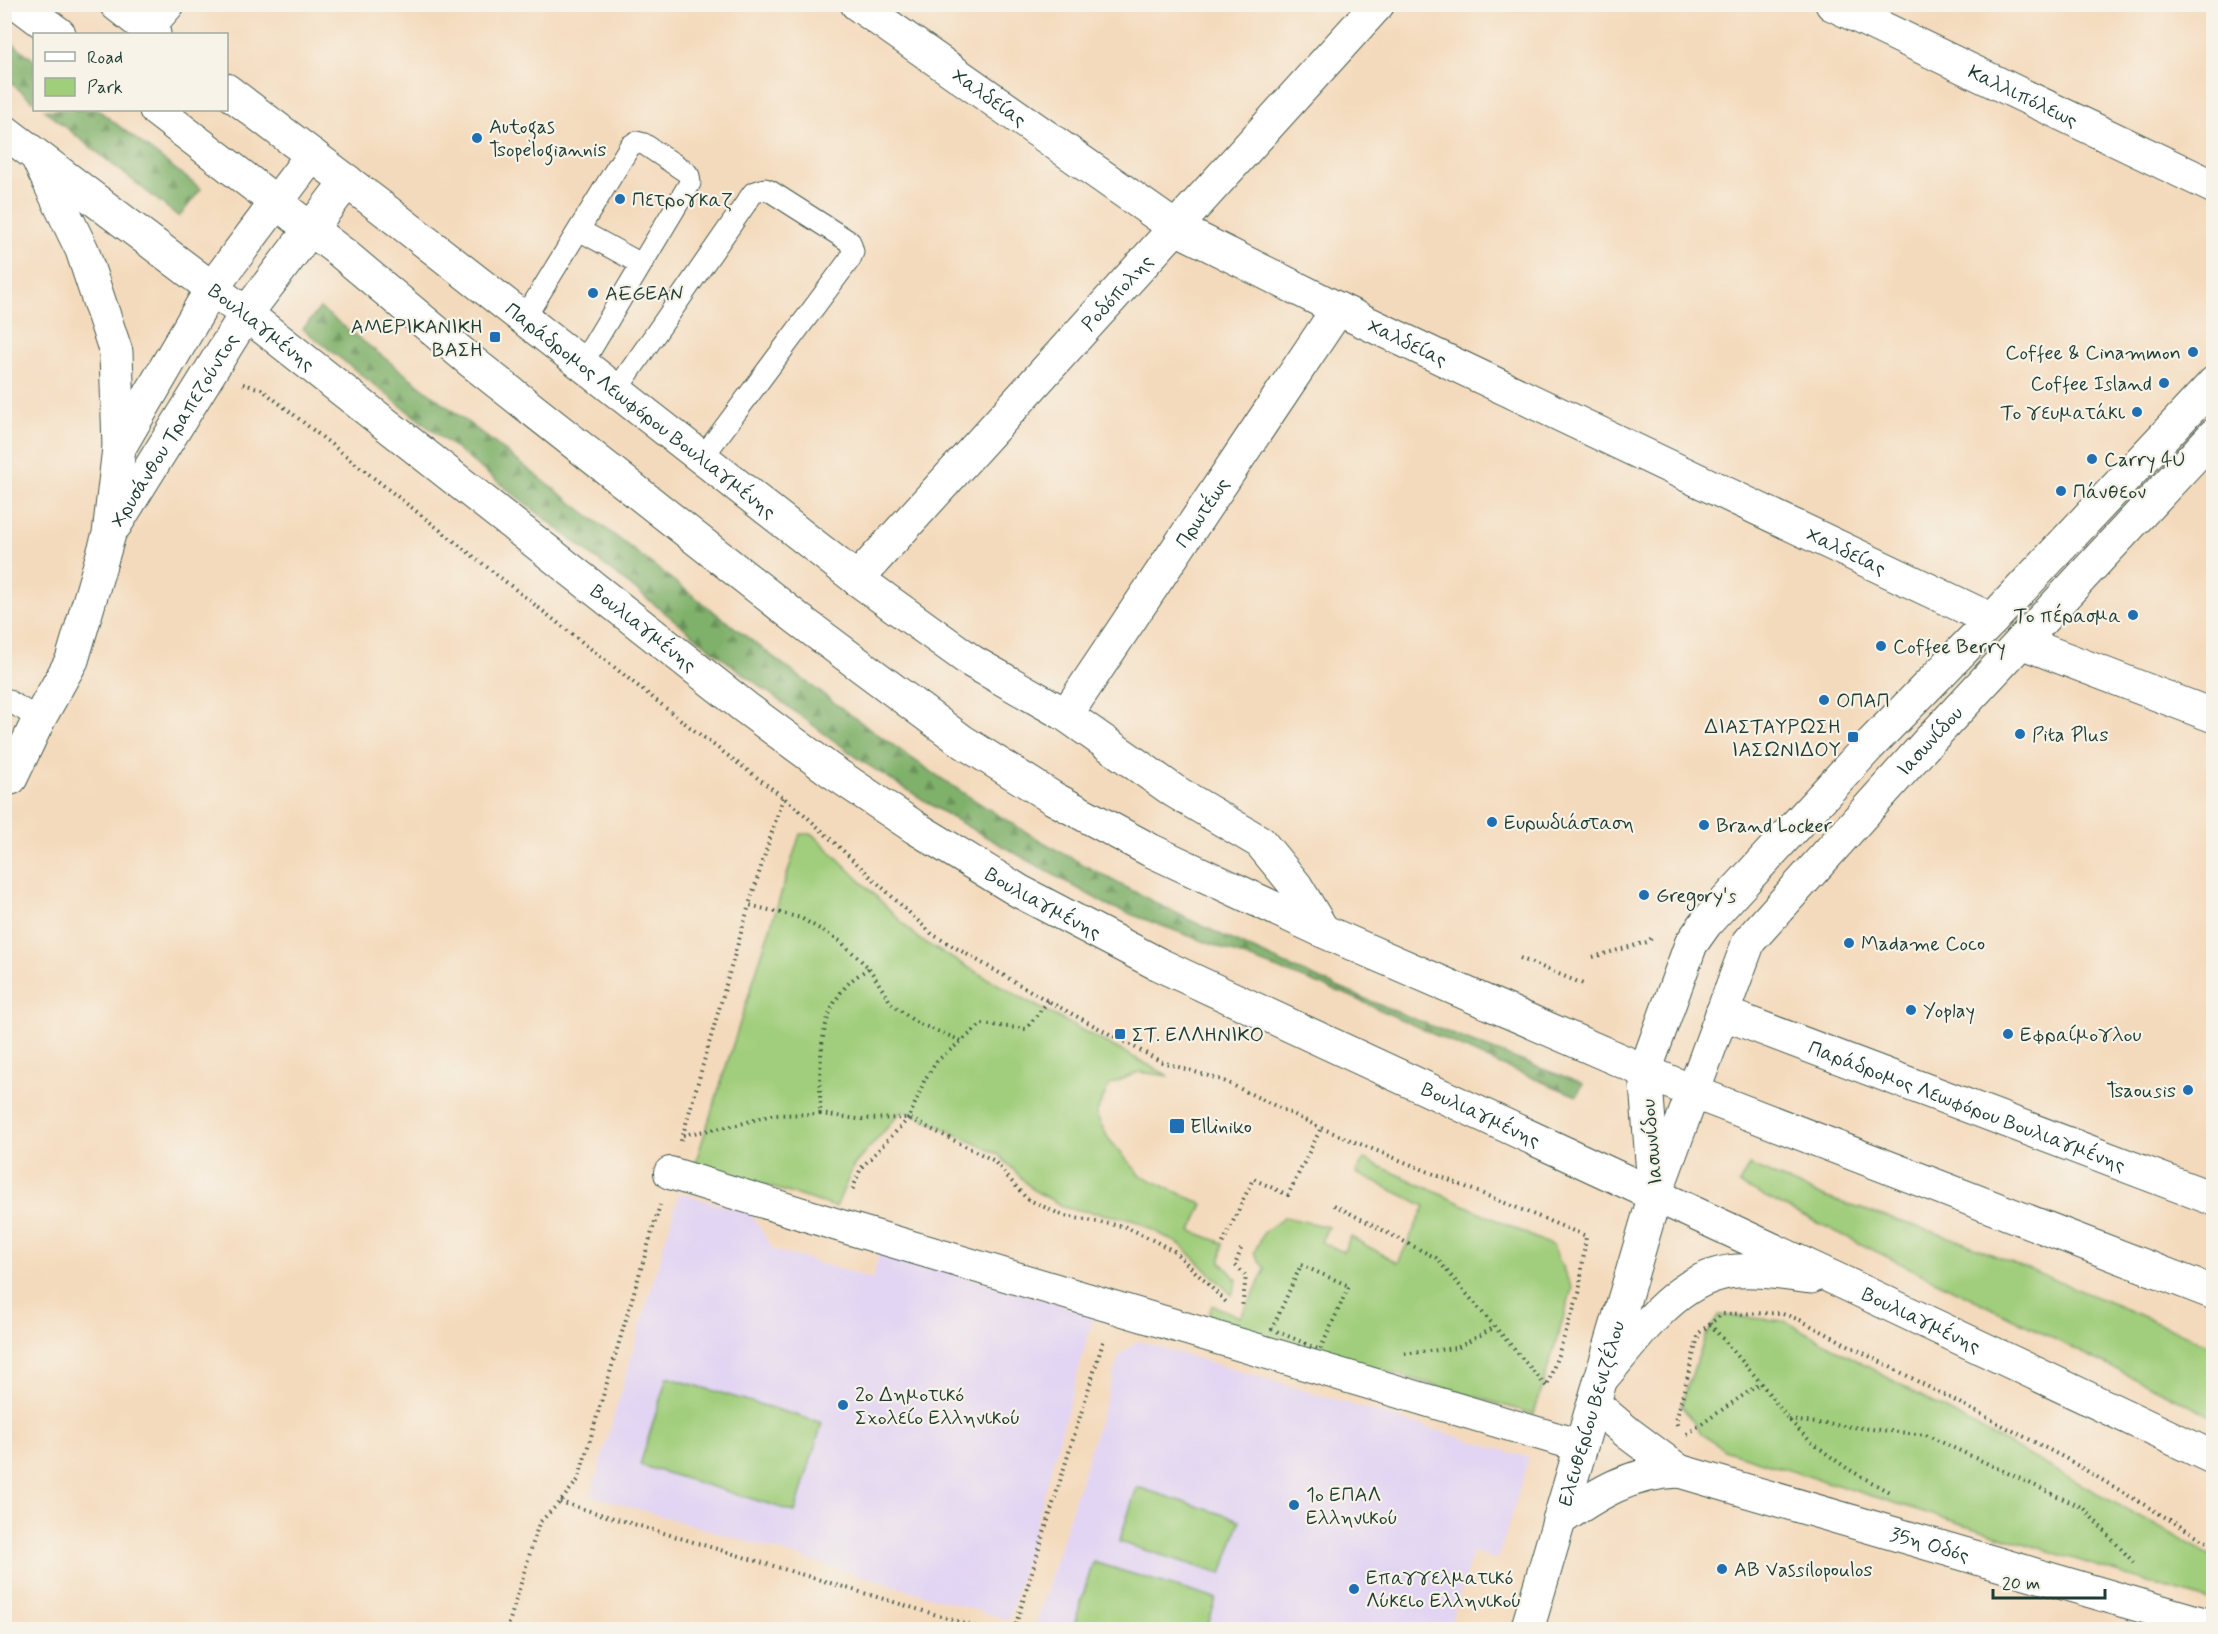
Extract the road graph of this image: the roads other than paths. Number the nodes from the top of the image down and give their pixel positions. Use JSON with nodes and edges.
{"nodes":[{"id":1,"x":20,"y":4,"type":"edge"},
{"id":2,"x":116,"y":4,"type":"edge"},
{"id":3,"x":168,"y":4,"type":"edge"},
{"id":4,"x":857,"y":4,"type":"edge"},
{"id":5,"x":1378,"y":4,"type":"edge"},
{"id":6,"x":1832,"y":4,"type":"edge"},
{"id":7,"x":150,"y":32,"type":"edge"},
{"id":8,"x":57,"y":33,"type":"edge"},
{"id":9,"x":228,"y":92,"type":"edge"},
{"id":10,"x":157,"y":111,"type":"edge"},
{"id":11,"x":4,"y":131,"type":"edge"},
{"id":12,"x":35,"y":154,"type":"junction"},
{"id":13,"x":312,"y":155,"type":"junction"},
{"id":14,"x":347,"y":181,"type":"junction"},
{"id":15,"x":2214,"y":187,"type":"edge"},
{"id":16,"x":277,"y":202,"type":"junction"},
{"id":17,"x":1176,"y":228,"type":"junction"},
{"id":18,"x":311,"y":229,"type":"junction"},
{"id":19,"x":579,"y":230,"type":"junction"},
{"id":20,"x":641,"y":264,"type":"junction"},
{"id":21,"x":212,"y":288,"type":"junction"},
{"id":22,"x":1338,"y":309,"type":"junction"},
{"id":23,"x":246,"y":314,"type":"junction"},
{"id":24,"x":524,"y":319,"type":"junction"},
{"id":25,"x":582,"y":364,"type":"junction"},
{"id":26,"x":2214,"y":383,"type":"edge"},
{"id":27,"x":616,"y":391,"type":"junction"},
{"id":28,"x":2214,"y":435,"type":"edge"},
{"id":29,"x":119,"y":448,"type":"junction"},
{"id":30,"x":702,"y":458,"type":"junction"},
{"id":31,"x":109,"y":534,"type":"junction"},
{"id":32,"x":857,"y":579,"type":"junction"},
{"id":33,"x":1992,"y":620,"type":"junction"},
{"id":34,"x":2021,"y":642,"type":"junction"},
{"id":35,"x":4,"y":698,"type":"edge"},
{"id":36,"x":1066,"y":715,"type":"junction"},
{"id":37,"x":2214,"y":716,"type":"edge"},
{"id":38,"x":39,"y":719,"type":"junction"},
{"id":39,"x":11,"y":778,"type":"dead end"},
{"id":40,"x":1323,"y":931,"type":"junction"},
{"id":41,"x":1722,"y":1013,"type":"junction"},
{"id":42,"x":1645,"y":1071,"type":"junction"},
{"id":43,"x":1694,"y":1092,"type":"junction"},
{"id":44,"x":670,"y":1173,"type":"road end"},
{"id":45,"x":1655,"y":1195,"type":"junction"},
{"id":46,"x":2214,"y":1198,"type":"edge"},
{"id":47,"x":2157,"y":1271,"type":"junction"},
{"id":48,"x":1840,"y":1281,"type":"junction"},
{"id":49,"x":2214,"y":1293,"type":"edge"},
{"id":50,"x":2214,"y":1303,"type":"edge"},
{"id":51,"x":1597,"y":1391,"type":"junction"},
{"id":52,"x":1581,"y":1446,"type":"junction"},
{"id":53,"x":2214,"y":1458,"type":"edge"},
{"id":54,"x":1679,"y":1471,"type":"junction"},
{"id":55,"x":1559,"y":1520,"type":"junction"},
{"id":56,"x":2214,"y":1628,"type":"edge"},
{"id":57,"x":1527,"y":1629,"type":"edge"}],
"edges":[{"from":1,"to":8,"type":"street"},
{"from":2,"to":7,"type":"street"},
{"from":3,"to":7,"type":"street"},
{"from":4,"to":17,"type":"street","name":"Χαλδείας"},
{"from":5,"to":17,"type":"street","name":"Ροδόπολης"},
{"from":6,"to":15,"type":"street","name":"Καλλιπόλεως"},
{"from":9,"to":13,"type":"street","name":"Παράδρομος Λεωφόρου Βουλιαγμένης"},
{"from":10,"to":16,"type":"street"},
{"from":11,"to":12,"type":"street","name":"Βουλιαγμένης"},
{"from":12,"to":21,"type":"street","name":"Βουλιαγμένης"},
{"from":12,"to":29,"type":"street"},
{"from":13,"to":14,"type":"street","name":"Παράδρομος Λεωφόρου Βουλιαγμένης"},
{"from":13,"to":16,"type":"street"},
{"from":14,"to":18,"type":"street","name":"Χρυσάνθου Τραπεζούντος"},
{"from":14,"to":24,"type":"street","name":"Παράδρομος Λεωφόρου Βουλιαγμένης"},
{"from":16,"to":18,"type":"street"},
{"from":16,"to":21,"type":"street"},
{"from":17,"to":22,"type":"street","name":"Χαλδείας"},
{"from":17,"to":32,"type":"street","name":"Ροδόπολης"},
{"from":18,"to":23,"type":"street","name":"Χρυσάνθου Τραπεζούντος"},
{"from":18,"to":40,"type":"street"},
{"from":19,"to":20,"type":"lane"},
{"from":19,"to":20,"type":"lane"},
{"from":19,"to":24,"type":"lane"},
{"from":20,"to":25,"type":"lane"},
{"from":21,"to":23,"type":"street","name":"Βουλιαγμένης"},
{"from":21,"to":29,"type":"street"},
{"from":22,"to":33,"type":"street","name":"Χαλδείας"},
{"from":22,"to":36,"type":"street","name":"Πρωτέως"},
{"from":23,"to":31,"type":"street","name":"Χρυσάνθου Τραπεζούντος"},
{"from":23,"to":45,"type":"street","name":"Βουλιαγμένης"},
{"from":24,"to":25,"type":"street","name":"Παράδρομος Λεωφόρου Βουλιαγμένης"},
{"from":25,"to":27,"type":"street","name":"Παράδρομος Λεωφόρου Βουλιαγμένης"},
{"from":26,"to":33,"type":"street","name":"Ιασωνίδου"},
{"from":27,"to":30,"type":"street","name":"Παράδρομος Λεωφόρου Βουλιαγμένης"},
{"from":27,"to":30,"type":"lane"},
{"from":28,"to":34,"type":"street","name":"Ιασωνίδου"},
{"from":29,"to":31,"type":"street"},
{"from":30,"to":32,"type":"street","name":"Παράδρομος Λεωφόρου Βουλιαγμένης"},
{"from":31,"to":38,"type":"street"},
{"from":32,"to":36,"type":"street","name":"Παράδρομος Λεωφόρου Βουλιαγμένης"},
{"from":33,"to":42,"type":"street","name":"Ιασωνίδου"},
{"from":34,"to":37,"type":"street"},
{"from":34,"to":41,"type":"street","name":"Ιασωνίδου"},
{"from":35,"to":38,"type":"lane"},
{"from":36,"to":40,"type":"street","name":"Παράδρομος Λεωφόρου Βουλιαγμένης"},
{"from":38,"to":39,"type":"street"},
{"from":40,"to":42,"type":"street"},
{"from":41,"to":43,"type":"street","name":"Ιασωνίδου"},
{"from":41,"to":46,"type":"street","name":"Παράδρομος Λεωφόρου Βουλιαγμένης"},
{"from":42,"to":43,"type":"street"},
{"from":42,"to":45,"type":"street","name":"Ιασωνίδου"},
{"from":43,"to":45,"type":"street","name":"Ιασωνίδου"},
{"from":43,"to":47,"type":"street"},
{"from":44,"to":52,"type":"street"},
{"from":45,"to":48,"type":"street","name":"Βουλιαγμένης"},
{"from":45,"to":51,"type":"street","name":"Ελευθερίου Βενιζέλου"},
{"from":47,"to":49,"type":"street"},
{"from":47,"to":50,"type":"street"},
{"from":48,"to":51,"type":"street"},
{"from":48,"to":53,"type":"street","name":"Βουλιαγμένης"},
{"from":51,"to":52,"type":"street","name":"Ελευθερίου Βενιζέλου"},
{"from":51,"to":54,"type":"street","name":"35η Οδός"},
{"from":52,"to":55,"type":"street","name":"Ελευθερίου Βενιζέλου"},
{"from":54,"to":55,"type":"street","name":"35η Οδός"},
{"from":54,"to":56,"type":"street","name":"35η Οδός"},
{"from":55,"to":57,"type":"street","name":"Ελευθερίου Βενιζέλου"}]}
